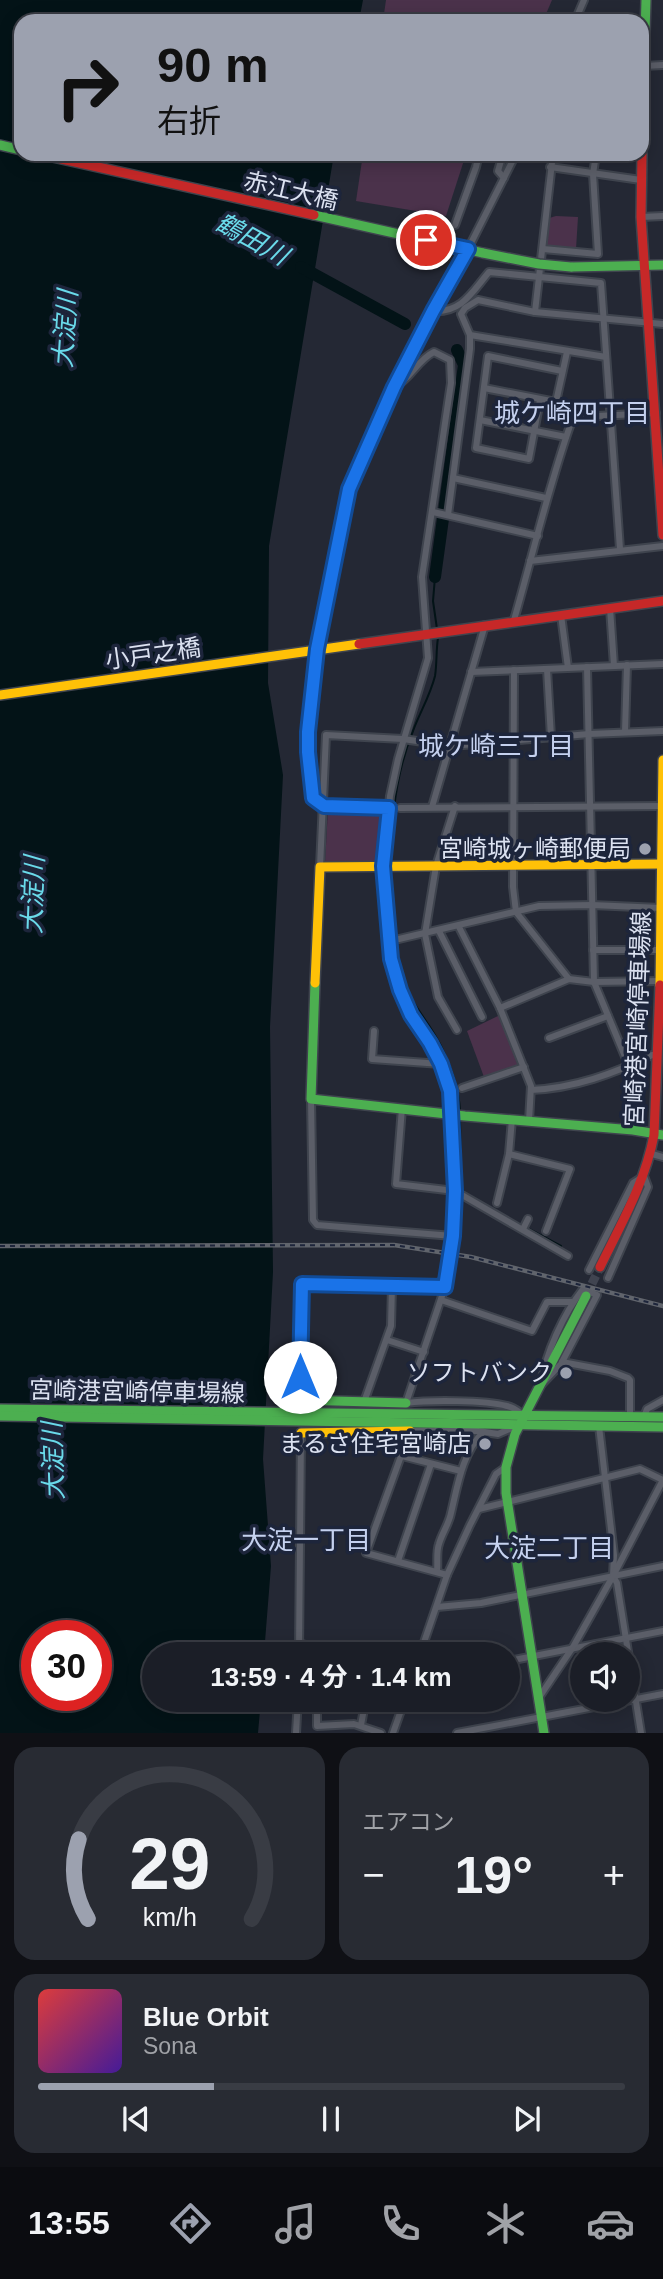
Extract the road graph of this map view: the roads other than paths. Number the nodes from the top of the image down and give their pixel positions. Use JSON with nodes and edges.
{"nodes":[{"id":1,"x":70,"y":161,"type":"edge"},
{"id":2,"x":477,"y":161,"type":"edge"},
{"id":3,"x":501,"y":161,"type":"edge"},
{"id":4,"x":512,"y":161,"type":"edge"},
{"id":5,"x":551,"y":161,"type":"edge"},
{"id":6,"x":595,"y":161,"type":"edge"},
{"id":7,"x":642,"y":161,"type":"edge"},
{"id":8,"x":550,"y":166,"type":"junction"},
{"id":9,"x":593,"y":174,"type":"junction"},
{"id":10,"x":504,"y":178,"type":"junction"},
{"id":11,"x":641,"y":180,"type":"junction"},
{"id":12,"x":663,"y":216,"type":"edge"},
{"id":13,"x":641,"y":217,"type":"junction"},
{"id":14,"x":455,"y":225,"type":"dead end"},
{"id":15,"x":468,"y":249,"type":"junction"},
{"id":16,"x":542,"y":249,"type":"junction"},
{"id":17,"x":646,"y":265,"type":"junction"},
{"id":18,"x":663,"y":265,"type":"edge"},
{"id":19,"x":540,"y":278,"type":"junction"},
{"id":20,"x":433,"y":311,"type":"junction"},
{"id":21,"x":535,"y":312,"type":"junction"},
{"id":22,"x":604,"y":320,"type":"junction"},
{"id":23,"x":650,"y":323,"type":"junction"},
{"id":24,"x":663,"y":324,"type":"edge"},
{"id":25,"x":470,"y":335,"type":"junction"},
{"id":26,"x":567,"y":352,"type":"junction"},
{"id":27,"x":606,"y":357,"type":"junction"},
{"id":28,"x":562,"y":371,"type":"junction"},
{"id":29,"x":394,"y":387,"type":"junction"},
{"id":30,"x":484,"y":388,"type":"junction"},
{"id":31,"x":540,"y":400,"type":"junction"},
{"id":32,"x":656,"y":413,"type":"junction"},
{"id":33,"x":611,"y":416,"type":"junction"},
{"id":34,"x":480,"y":420,"type":"junction"},
{"id":35,"x":533,"y":432,"type":"junction"},
{"id":36,"x":566,"y":437,"type":"junction"},
{"id":37,"x":661,"y":465,"type":"edge"},
{"id":38,"x":453,"y":478,"type":"junction"},
{"id":39,"x":546,"y":498,"type":"junction"},
{"id":40,"x":433,"y":512,"type":"junction"},
{"id":41,"x":448,"y":515,"type":"junction"},
{"id":42,"x":663,"y":527,"type":"edge"},
{"id":43,"x":663,"y":535,"type":"edge"},
{"id":44,"x":538,"y":536,"type":"junction"},
{"id":45,"x":663,"y":546,"type":"edge"},
{"id":46,"x":621,"y":549,"type":"junction"},
{"id":47,"x":530,"y":561,"type":"junction"},
{"id":48,"x":663,"y":601,"type":"edge"},
{"id":49,"x":610,"y":608,"type":"junction"},
{"id":50,"x":561,"y":615,"type":"junction"},
{"id":51,"x":514,"y":621,"type":"junction"},
{"id":52,"x":485,"y":625,"type":"junction"},
{"id":53,"x":427,"y":633,"type":"junction"},
{"id":54,"x":314,"y":650,"type":"junction"},
{"id":55,"x":663,"y":664,"type":"edge"},
{"id":56,"x":627,"y":665,"type":"junction"},
{"id":57,"x":614,"y":666,"type":"junction"},
{"id":58,"x":587,"y":667,"type":"junction"},
{"id":59,"x":547,"y":668,"type":"junction"},
{"id":60,"x":568,"y":668,"type":"junction"},
{"id":61,"x":514,"y":670,"type":"junction"},
{"id":62,"x":471,"y":672,"type":"junction"},
{"id":63,"x":0,"y":695,"type":"edge"},
{"id":64,"x":663,"y":731,"type":"edge"},
{"id":65,"x":625,"y":733,"type":"junction"},
{"id":66,"x":589,"y":734,"type":"junction"},
{"id":67,"x":551,"y":737,"type":"junction"},
{"id":68,"x":403,"y":739,"type":"junction"},
{"id":69,"x":514,"y":741,"type":"junction"},
{"id":70,"x":451,"y":746,"type":"junction"},
{"id":71,"x":663,"y":760,"type":"edge"},
{"id":72,"x":514,"y":805,"type":"junction"},
{"id":73,"x":590,"y":805,"type":"junction"},
{"id":74,"x":324,"y":806,"type":"junction"},
{"id":75,"x":455,"y":806,"type":"junction"},
{"id":76,"x":662,"y":806,"type":"edge"},
{"id":77,"x":400,"y":807,"type":"dead end"},
{"id":78,"x":432,"y":807,"type":"junction"},
{"id":79,"x":389,"y":808,"type":"junction"},
{"id":80,"x":592,"y":864,"type":"junction"},
{"id":81,"x":662,"y":864,"type":"edge"},
{"id":82,"x":383,"y":866,"type":"junction"},
{"id":83,"x":436,"y":866,"type":"junction"},
{"id":84,"x":513,"y":866,"type":"junction"},
{"id":85,"x":320,"y":867,"type":"junction"},
{"id":86,"x":592,"y":905,"type":"junction"},
{"id":87,"x":661,"y":908,"type":"junction"},
{"id":88,"x":516,"y":912,"type":"junction"},
{"id":89,"x":459,"y":927,"type":"junction"},
{"id":90,"x":439,"y":931,"type":"junction"},
{"id":91,"x":425,"y":934,"type":"junction"},
{"id":92,"x":400,"y":939,"type":"dead end"},
{"id":93,"x":593,"y":950,"type":"junction"},
{"id":94,"x":660,"y":950,"type":"junction"},
{"id":95,"x":569,"y":979,"type":"junction"},
{"id":96,"x":660,"y":981,"type":"junction"},
{"id":97,"x":594,"y":982,"type":"junction"},
{"id":98,"x":500,"y":1008,"type":"junction"},
{"id":99,"x":661,"y":1012,"type":"edge"},
{"id":100,"x":608,"y":1016,"type":"junction"},
{"id":101,"x":482,"y":1017,"type":"dead end"},
{"id":102,"x":457,"y":1030,"type":"dead end"},
{"id":103,"x":374,"y":1031,"type":"dead end"},
{"id":104,"x":549,"y":1038,"type":"dead end"},
{"id":105,"x":659,"y":1056,"type":"junction"},
{"id":106,"x":441,"y":1064,"type":"junction"},
{"id":107,"x":629,"y":1066,"type":"junction"},
{"id":108,"x":524,"y":1068,"type":"junction"},
{"id":109,"x":462,"y":1088,"type":"dead end"},
{"id":110,"x":531,"y":1090,"type":"junction"},
{"id":111,"x":311,"y":1099,"type":"junction"},
{"id":112,"x":402,"y":1108,"type":"junction"},
{"id":113,"x":452,"y":1114,"type":"junction"},
{"id":114,"x":512,"y":1119,"type":"junction"},
{"id":115,"x":529,"y":1121,"type":"junction"},
{"id":116,"x":659,"y":1135,"type":"edge"},
{"id":117,"x":509,"y":1154,"type":"junction"},
{"id":118,"x":652,"y":1154,"type":"junction"},
{"id":119,"x":663,"y":1157,"type":"edge"},
{"id":120,"x":644,"y":1175,"type":"junction"},
{"id":121,"x":455,"y":1191,"type":"junction"},
{"id":122,"x":497,"y":1203,"type":"dead end"},
{"id":123,"x":528,"y":1219,"type":"dead end"},
{"id":124,"x":523,"y":1229,"type":"junction"},
{"id":125,"x":547,"y":1231,"type":"dead end"},
{"id":126,"x":453,"y":1236,"type":"junction"},
{"id":127,"x":568,"y":1256,"type":"dead end"},
{"id":128,"x":600,"y":1267,"type":"tunnel mouth"},
{"id":129,"x":589,"y":1270,"type":"dead end"},
{"id":130,"x":608,"y":1278,"type":"dead end"},
{"id":131,"x":392,"y":1285,"type":"junction"},
{"id":132,"x":445,"y":1287,"type":"junction"},
{"id":133,"x":586,"y":1296,"type":"tunnel mouth"},
{"id":134,"x":441,"y":1300,"type":"junction"},
{"id":135,"x":572,"y":1303,"type":"junction"},
{"id":136,"x":387,"y":1340,"type":"junction"},
{"id":137,"x":424,"y":1352,"type":"junction"},
{"id":138,"x":562,"y":1362,"type":"junction"},
{"id":139,"x":541,"y":1385,"type":"junction"},
{"id":140,"x":300,"y":1400,"type":"joint"},
{"id":141,"x":663,"y":1400,"type":"edge"},
{"id":142,"x":365,"y":1402,"type":"junction"},
{"id":143,"x":406,"y":1403,"type":"junction"},
{"id":144,"x":0,"y":1409,"type":"edge"},
{"id":145,"x":0,"y":1416,"type":"edge"},
{"id":146,"x":284,"y":1416,"type":"junction"},
{"id":147,"x":629,"y":1417,"type":"junction"},
{"id":148,"x":644,"y":1417,"type":"junction"},
{"id":149,"x":663,"y":1417,"type":"edge"},
{"id":150,"x":524,"y":1419,"type":"junction"},
{"id":151,"x":599,"y":1426,"type":"junction"},
{"id":152,"x":663,"y":1427,"type":"edge"},
{"id":153,"x":410,"y":1431,"type":"junction"},
{"id":154,"x":483,"y":1432,"type":"junction"},
{"id":155,"x":301,"y":1433,"type":"joint"},
{"id":156,"x":402,"y":1456,"type":"junction"},
{"id":157,"x":431,"y":1464,"type":"junction"},
{"id":158,"x":506,"y":1467,"type":"junction"},
{"id":159,"x":461,"y":1471,"type":"junction"},
{"id":160,"x":606,"y":1476,"type":"junction"},
{"id":161,"x":663,"y":1480,"type":"edge"},
{"id":162,"x":507,"y":1503,"type":"junction"},
{"id":163,"x":479,"y":1509,"type":"junction"},
{"id":164,"x":398,"y":1561,"type":"junction"},
{"id":165,"x":663,"y":1566,"type":"edge"},
{"id":166,"x":437,"y":1571,"type":"junction"},
{"id":167,"x":447,"y":1575,"type":"junction"},
{"id":168,"x":613,"y":1576,"type":"junction"},
{"id":169,"x":522,"y":1594,"type":"junction"},
{"id":170,"x":437,"y":1607,"type":"junction"},
{"id":171,"x":663,"y":1631,"type":"edge"},
{"id":172,"x":627,"y":1638,"type":"junction"},
{"id":173,"x":299,"y":1642,"type":"edge"},
{"id":174,"x":424,"y":1642,"type":"edge"},
{"id":175,"x":576,"y":1642,"type":"edge"},
{"id":176,"x":603,"y":1642,"type":"edge"},
{"id":177,"x":628,"y":1642,"type":"edge"},
{"id":178,"x":570,"y":1648,"type":"edge"},
{"id":179,"x":570,"y":1651,"type":"edge"},
{"id":180,"x":532,"y":1656,"type":"junction"},
{"id":181,"x":520,"y":1658,"type":"edge"},
{"id":182,"x":663,"y":1694,"type":"edge"},
{"id":183,"x":640,"y":1698,"type":"edge"},
{"id":184,"x":538,"y":1699,"type":"junction"},
{"id":185,"x":297,"y":1712,"type":"edge"},
{"id":186,"x":400,"y":1712,"type":"edge"},
{"id":187,"x":571,"y":1712,"type":"edge"},
{"id":188,"x":638,"y":1712,"type":"edge"},
{"id":189,"x":541,"y":1718,"type":"junction"},
{"id":190,"x":361,"y":1726,"type":"junction"},
{"id":191,"x":296,"y":1733,"type":"edge"},
{"id":192,"x":380,"y":1733,"type":"edge"},
{"id":193,"x":393,"y":1733,"type":"edge"},
{"id":194,"x":457,"y":1733,"type":"edge"},
{"id":195,"x":544,"y":1733,"type":"edge"},
{"id":196,"x":641,"y":1733,"type":"edge"}],
"edges":[{"from":1,"to":15,"type":"street","name":"赤江大橋"},
{"from":2,"to":14,"type":"street"},
{"from":3,"to":10,"type":"street"},
{"from":4,"to":10,"type":"street"},
{"from":5,"to":8,"type":"street"},
{"from":6,"to":9,"type":"street"},
{"from":7,"to":11,"type":"street"},
{"from":8,"to":9,"type":"street"},
{"from":8,"to":16,"type":"street"},
{"from":9,"to":11,"type":"street"},
{"from":9,"to":16,"type":"street"},
{"from":10,"to":15,"type":"street"},
{"from":11,"to":13,"type":"street"},
{"from":12,"to":13,"type":"street"},
{"from":13,"to":17,"type":"street"},
{"from":15,"to":17,"type":"street","name":"赤江大橋","bridge":true},
{"from":15,"to":20,"type":"street"},
{"from":16,"to":19,"type":"street"},
{"from":17,"to":18,"type":"street","name":"赤江大橋"},
{"from":17,"to":23,"type":"street"},
{"from":19,"to":20,"type":"street"},
{"from":19,"to":21,"type":"street"},
{"from":19,"to":22,"type":"street"},
{"from":20,"to":29,"type":"street"},
{"from":21,"to":22,"type":"street"},
{"from":21,"to":25,"type":"street"},
{"from":22,"to":23,"type":"street"},
{"from":22,"to":27,"type":"street"},
{"from":23,"to":24,"type":"street"},
{"from":23,"to":32,"type":"street"},
{"from":25,"to":26,"type":"street"},
{"from":25,"to":38,"type":"street"},
{"from":26,"to":27,"type":"street"},
{"from":26,"to":28,"type":"street"},
{"from":27,"to":33,"type":"street"},
{"from":28,"to":30,"type":"street"},
{"from":28,"to":31,"type":"street"},
{"from":29,"to":40,"type":"street"},
{"from":29,"to":54,"type":"street"},
{"from":30,"to":31,"type":"street"},
{"from":30,"to":34,"type":"street"},
{"from":31,"to":35,"type":"street"},
{"from":32,"to":33,"type":"street"},
{"from":32,"to":37,"type":"street"},
{"from":33,"to":36,"type":"street"},
{"from":33,"to":46,"type":"street"},
{"from":34,"to":35,"type":"street"},
{"from":34,"to":35,"type":"street"},
{"from":35,"to":36,"type":"street"},
{"from":36,"to":39,"type":"street"},
{"from":37,"to":42,"type":"street"},
{"from":38,"to":39,"type":"street"},
{"from":38,"to":41,"type":"street"},
{"from":39,"to":44,"type":"street"},
{"from":40,"to":41,"type":"street"},
{"from":40,"to":53,"type":"street"},
{"from":41,"to":44,"type":"street"},
{"from":42,"to":43,"type":"street"},
{"from":44,"to":47,"type":"street"},
{"from":45,"to":46,"type":"street"},
{"from":46,"to":47,"type":"street"},
{"from":47,"to":51,"type":"street"},
{"from":48,"to":49,"type":"street","name":"小戸之橋"},
{"from":49,"to":50,"type":"street","name":"小戸之橋"},
{"from":49,"to":57,"type":"street"},
{"from":50,"to":51,"type":"street","name":"小戸之橋"},
{"from":50,"to":60,"type":"street"},
{"from":51,"to":52,"type":"street","name":"小戸之橋"},
{"from":52,"to":53,"type":"street","name":"小戸之橋"},
{"from":52,"to":62,"type":"street"},
{"from":53,"to":54,"type":"street","name":"小戸之橋"},
{"from":53,"to":68,"type":"street"},
{"from":54,"to":63,"type":"street","name":"小戸之橋"},
{"from":54,"to":74,"type":"street"},
{"from":55,"to":56,"type":"street"},
{"from":56,"to":57,"type":"street"},
{"from":56,"to":65,"type":"street"},
{"from":57,"to":58,"type":"street"},
{"from":58,"to":60,"type":"street"},
{"from":58,"to":66,"type":"street"},
{"from":59,"to":60,"type":"street"},
{"from":59,"to":61,"type":"street"},
{"from":59,"to":67,"type":"street"},
{"from":61,"to":62,"type":"street"},
{"from":61,"to":69,"type":"street"},
{"from":62,"to":70,"type":"street"},
{"from":64,"to":65,"type":"street"},
{"from":65,"to":66,"type":"street"},
{"from":66,"to":67,"type":"street"},
{"from":66,"to":73,"type":"street"},
{"from":67,"to":69,"type":"street"},
{"from":68,"to":70,"type":"street"},
{"from":68,"to":74,"type":"street"},
{"from":68,"to":79,"type":"street"},
{"from":69,"to":70,"type":"street"},
{"from":69,"to":72,"type":"street"},
{"from":70,"to":78,"type":"street"},
{"from":71,"to":76,"type":"street","name":"宮崎港宮崎停車場線"},
{"from":72,"to":73,"type":"street"},
{"from":72,"to":75,"type":"street"},
{"from":72,"to":84,"type":"street"},
{"from":73,"to":76,"type":"street"},
{"from":73,"to":80,"type":"street"},
{"from":74,"to":79,"type":"street"},
{"from":74,"to":85,"type":"street"},
{"from":75,"to":78,"type":"street"},
{"from":75,"to":83,"type":"street"},
{"from":76,"to":81,"type":"street","name":"宮崎港宮崎停車場線"},
{"from":77,"to":78,"type":"street"},
{"from":79,"to":82,"type":"street"},
{"from":80,"to":81,"type":"street"},
{"from":80,"to":84,"type":"street"},
{"from":80,"to":86,"type":"street"},
{"from":81,"to":87,"type":"street","name":"宮崎港宮崎停車場線"},
{"from":82,"to":83,"type":"street"},
{"from":82,"to":85,"type":"street"},
{"from":82,"to":106,"type":"street"},
{"from":83,"to":84,"type":"street"},
{"from":83,"to":91,"type":"street"},
{"from":84,"to":88,"type":"street"},
{"from":85,"to":111,"type":"street"},
{"from":86,"to":87,"type":"street"},
{"from":86,"to":88,"type":"street"},
{"from":86,"to":93,"type":"street"},
{"from":87,"to":94,"type":"street","name":"宮崎港宮崎停車場線"},
{"from":88,"to":89,"type":"street"},
{"from":88,"to":95,"type":"street"},
{"from":89,"to":90,"type":"street"},
{"from":89,"to":98,"type":"street"},
{"from":90,"to":91,"type":"street"},
{"from":90,"to":101,"type":"street"},
{"from":91,"to":92,"type":"street"},
{"from":91,"to":102,"type":"street"},
{"from":93,"to":94,"type":"street"},
{"from":93,"to":97,"type":"street"},
{"from":94,"to":96,"type":"street","name":"宮崎港宮崎停車場線"},
{"from":95,"to":97,"type":"street"},
{"from":95,"to":98,"type":"street"},
{"from":96,"to":97,"type":"street"},
{"from":96,"to":99,"type":"street","name":"宮崎港宮崎停車場線"},
{"from":97,"to":100,"type":"street"},
{"from":98,"to":108,"type":"street"},
{"from":99,"to":105,"type":"street","name":"宮崎港宮崎停車場線"},
{"from":100,"to":104,"type":"street"},
{"from":100,"to":107,"type":"street"},
{"from":103,"to":106,"type":"street"},
{"from":105,"to":107,"type":"street"},
{"from":105,"to":116,"type":"street","name":"宮崎港宮崎停車場線"},
{"from":106,"to":113,"type":"street"},
{"from":107,"to":110,"type":"street"},
{"from":108,"to":109,"type":"street"},
{"from":108,"to":110,"type":"street"},
{"from":110,"to":115,"type":"street"},
{"from":111,"to":112,"type":"street"},
{"from":111,"to":126,"type":"street"},
{"from":112,"to":113,"type":"street"},
{"from":112,"to":121,"type":"street"},
{"from":113,"to":114,"type":"street"},
{"from":113,"to":121,"type":"street"},
{"from":114,"to":115,"type":"street"},
{"from":114,"to":117,"type":"street"},
{"from":115,"to":116,"type":"street"},
{"from":116,"to":118,"type":"street","name":"宮崎港宮崎停車場線"},
{"from":117,"to":122,"type":"street"},
{"from":117,"to":125,"type":"street"},
{"from":118,"to":119,"type":"street"},
{"from":118,"to":120,"type":"street","name":"宮崎港宮崎停車場線"},
{"from":120,"to":128,"type":"street","name":"宮崎港宮崎停車場線"},
{"from":120,"to":129,"type":"street"},
{"from":120,"to":130,"type":"street"},
{"from":121,"to":124,"type":"street"},
{"from":121,"to":126,"type":"street"},
{"from":123,"to":124,"type":"street"},
{"from":124,"to":127,"type":"street"},
{"from":126,"to":132,"type":"street"},
{"from":131,"to":132,"type":"street"},
{"from":131,"to":136,"type":"street"},
{"from":131,"to":140,"type":"street"},
{"from":132,"to":134,"type":"street"},
{"from":133,"to":139,"type":"street"},
{"from":134,"to":135,"type":"street"},
{"from":134,"to":137,"type":"street"},
{"from":135,"to":138,"type":"street"},
{"from":135,"to":139,"type":"street"},
{"from":136,"to":137,"type":"street"},
{"from":136,"to":142,"type":"street"},
{"from":137,"to":143,"type":"street"},
{"from":138,"to":139,"type":"street"},
{"from":138,"to":147,"type":"street"},
{"from":139,"to":150,"type":"street"},
{"from":140,"to":142,"type":"street"},
{"from":141,"to":148,"type":"street"},
{"from":142,"to":143,"type":"street"},
{"from":143,"to":150,"type":"street"},
{"from":144,"to":146,"type":"street","name":"宮崎港宮崎停車場線"},
{"from":145,"to":146,"type":"street","name":"宮崎港宮崎停車場線"},
{"from":146,"to":150,"type":"street","name":"宮崎港宮崎停車場線"},
{"from":147,"to":148,"type":"street"},
{"from":147,"to":150,"type":"street"},
{"from":148,"to":149,"type":"street"},
{"from":150,"to":151,"type":"street"},
{"from":150,"to":154,"type":"street"},
{"from":150,"to":158,"type":"street"},
{"from":151,"to":152,"type":"street"},
{"from":151,"to":160,"type":"street"},
{"from":153,"to":154,"type":"street"},
{"from":153,"to":155,"type":"street"},
{"from":153,"to":156,"type":"street"},
{"from":154,"to":159,"type":"street"},
{"from":155,"to":173,"type":"street"},
{"from":156,"to":157,"type":"street"},
{"from":156,"to":164,"type":"street"},
{"from":157,"to":159,"type":"street"},
{"from":157,"to":164,"type":"street"},
{"from":158,"to":162,"type":"street"},
{"from":158,"to":163,"type":"street"},
{"from":159,"to":166,"type":"street"},
{"from":160,"to":161,"type":"street"},
{"from":160,"to":162,"type":"street"},
{"from":160,"to":168,"type":"street"},
{"from":161,"to":168,"type":"street"},
{"from":162,"to":163,"type":"street"},
{"from":162,"to":169,"type":"street"},
{"from":163,"to":167,"type":"street"},
{"from":164,"to":166,"type":"street"},
{"from":165,"to":168,"type":"street"},
{"from":166,"to":167,"type":"street"},
{"from":167,"to":170,"type":"street"},
{"from":168,"to":169,"type":"street"},
{"from":168,"to":172,"type":"street"},
{"from":168,"to":175,"type":"street"},
{"from":169,"to":170,"type":"street"},
{"from":169,"to":180,"type":"street"},
{"from":170,"to":174,"type":"street"},
{"from":171,"to":172,"type":"street"},
{"from":172,"to":176,"type":"street"},
{"from":172,"to":177,"type":"street"},
{"from":178,"to":180,"type":"street"},
{"from":179,"to":184,"type":"street"},
{"from":180,"to":181,"type":"street"},
{"from":180,"to":184,"type":"street"},
{"from":182,"to":183,"type":"street"},
{"from":184,"to":189,"type":"street"},
{"from":185,"to":191,"type":"street"},
{"from":186,"to":193,"type":"street"},
{"from":187,"to":189,"type":"street"},
{"from":188,"to":196,"type":"street"},
{"from":189,"to":194,"type":"street"},
{"from":189,"to":195,"type":"street"},
{"from":190,"to":190,"type":"street"},
{"from":190,"to":192,"type":"street"}]}
